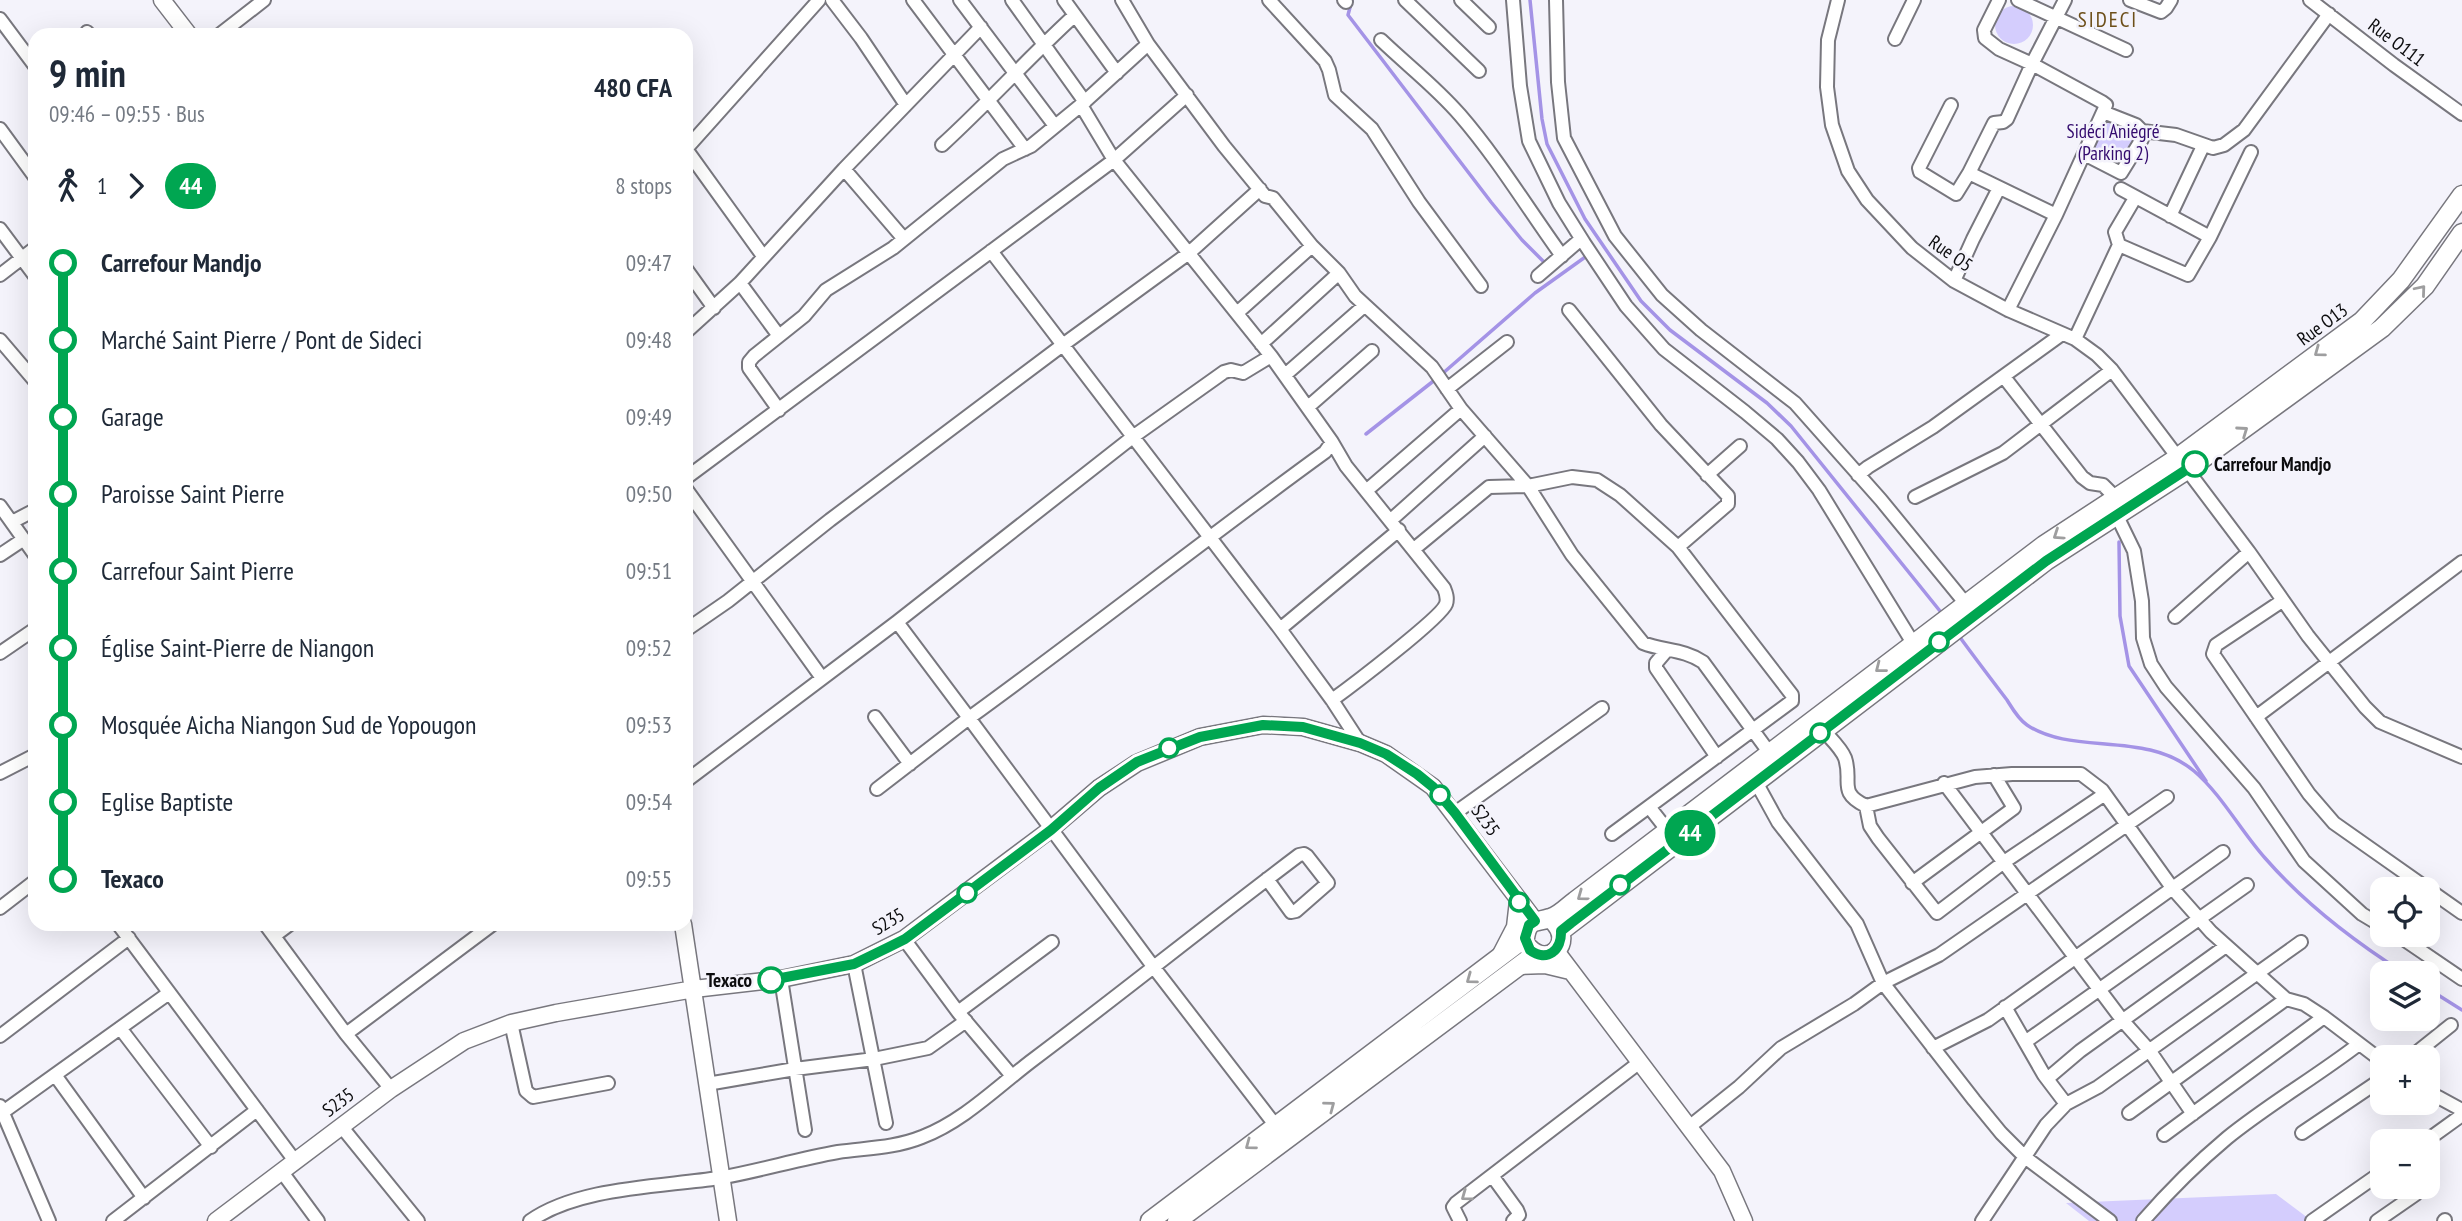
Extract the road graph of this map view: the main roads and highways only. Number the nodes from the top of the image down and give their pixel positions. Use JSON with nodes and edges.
{"nodes":[{"id":1,"x":2462,"y":195,"type":"edge"},
{"id":2,"x":2462,"y":233,"type":"edge"},
{"id":3,"x":2182,"y":464,"type":"junction"},
{"id":4,"x":1939,"y":632,"type":"junction"},
{"id":5,"x":1774,"y":759,"type":"junction"},
{"id":6,"x":1548,"y":924,"type":"junction"},
{"id":7,"x":1525,"y":938,"type":"junction"},
{"id":8,"x":1535,"y":954,"type":"junction"},
{"id":9,"x":1281,"y":1132,"type":"junction"},
{"id":10,"x":1150,"y":1221,"type":"edge"},
{"id":11,"x":1177,"y":1221,"type":"edge"}],
"edges":[{"from":1,"to":3,"type":"main road","name":"Rue O13","one_way":true},
{"from":3,"to":2,"type":"main road","name":"Rue O13","one_way":true},
{"from":3,"to":4,"type":"main road"},
{"from":4,"to":5,"type":"main road"},
{"from":4,"to":5,"type":"main road","one_way":true},
{"from":5,"to":6,"type":"main road","one_way":true},
{"from":5,"to":6,"type":"main road"},
{"from":6,"to":7,"type":"main road"},
{"from":6,"to":8,"type":"main road"},
{"from":7,"to":8,"type":"main road"},
{"from":7,"to":9,"type":"main road","one_way":true},
{"from":9,"to":8,"type":"main road","one_way":true},
{"from":9,"to":10,"type":"main road","one_way":true},
{"from":9,"to":11,"type":"main road"}]}
